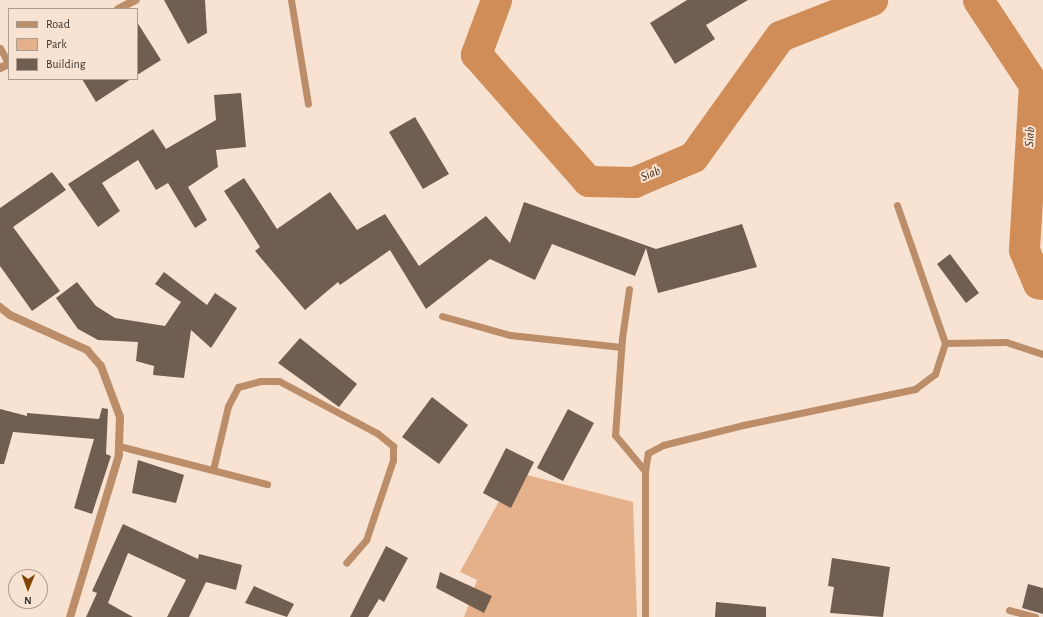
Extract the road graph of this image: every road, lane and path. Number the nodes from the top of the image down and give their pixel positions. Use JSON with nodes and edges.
{"nodes":[{"id":1,"x":136,"y":0,"type":"edge"},
{"id":2,"x":291,"y":0,"type":"edge"},
{"id":3,"x":120,"y":8,"type":"edge"},
{"id":4,"x":0,"y":48,"type":"edge"},
{"id":5,"x":8,"y":62,"type":"edge"},
{"id":6,"x":308,"y":104,"type":"dead end"},
{"id":7,"x":897,"y":205,"type":"dead end"},
{"id":8,"x":629,"y":289,"type":"dead end"},
{"id":9,"x":0,"y":307,"type":"edge"},
{"id":10,"x":442,"y":316,"type":"dead end"},
{"id":11,"x":945,"y":343,"type":"junction"},
{"id":12,"x":621,"y":347,"type":"junction"},
{"id":13,"x":1043,"y":354,"type":"edge"},
{"id":14,"x":119,"y":446,"type":"junction"},
{"id":15,"x":213,"y":470,"type":"junction"},
{"id":16,"x":645,"y":471,"type":"junction"},
{"id":17,"x":267,"y":484,"type":"dead end"},
{"id":18,"x":346,"y":563,"type":"dead end"},
{"id":19,"x":1009,"y":610,"type":"dead end"},
{"id":20,"x":70,"y":617,"type":"edge"},
{"id":21,"x":645,"y":617,"type":"edge"},
{"id":22,"x":1035,"y":617,"type":"edge"}],
"edges":[{"from":1,"to":3,"type":"street"},
{"from":2,"to":6,"type":"lane"},
{"from":4,"to":5,"type":"lane"},
{"from":7,"to":11,"type":"lane"},
{"from":8,"to":12,"type":"lane"},
{"from":9,"to":14,"type":"street"},
{"from":10,"to":12,"type":"lane"},
{"from":11,"to":13,"type":"lane"},
{"from":11,"to":16,"type":"lane"},
{"from":12,"to":16,"type":"lane"},
{"from":14,"to":15,"type":"lane"},
{"from":14,"to":20,"type":"street"},
{"from":15,"to":17,"type":"lane"},
{"from":15,"to":18,"type":"lane"},
{"from":16,"to":21,"type":"lane"},
{"from":19,"to":22,"type":"lane"}]}
